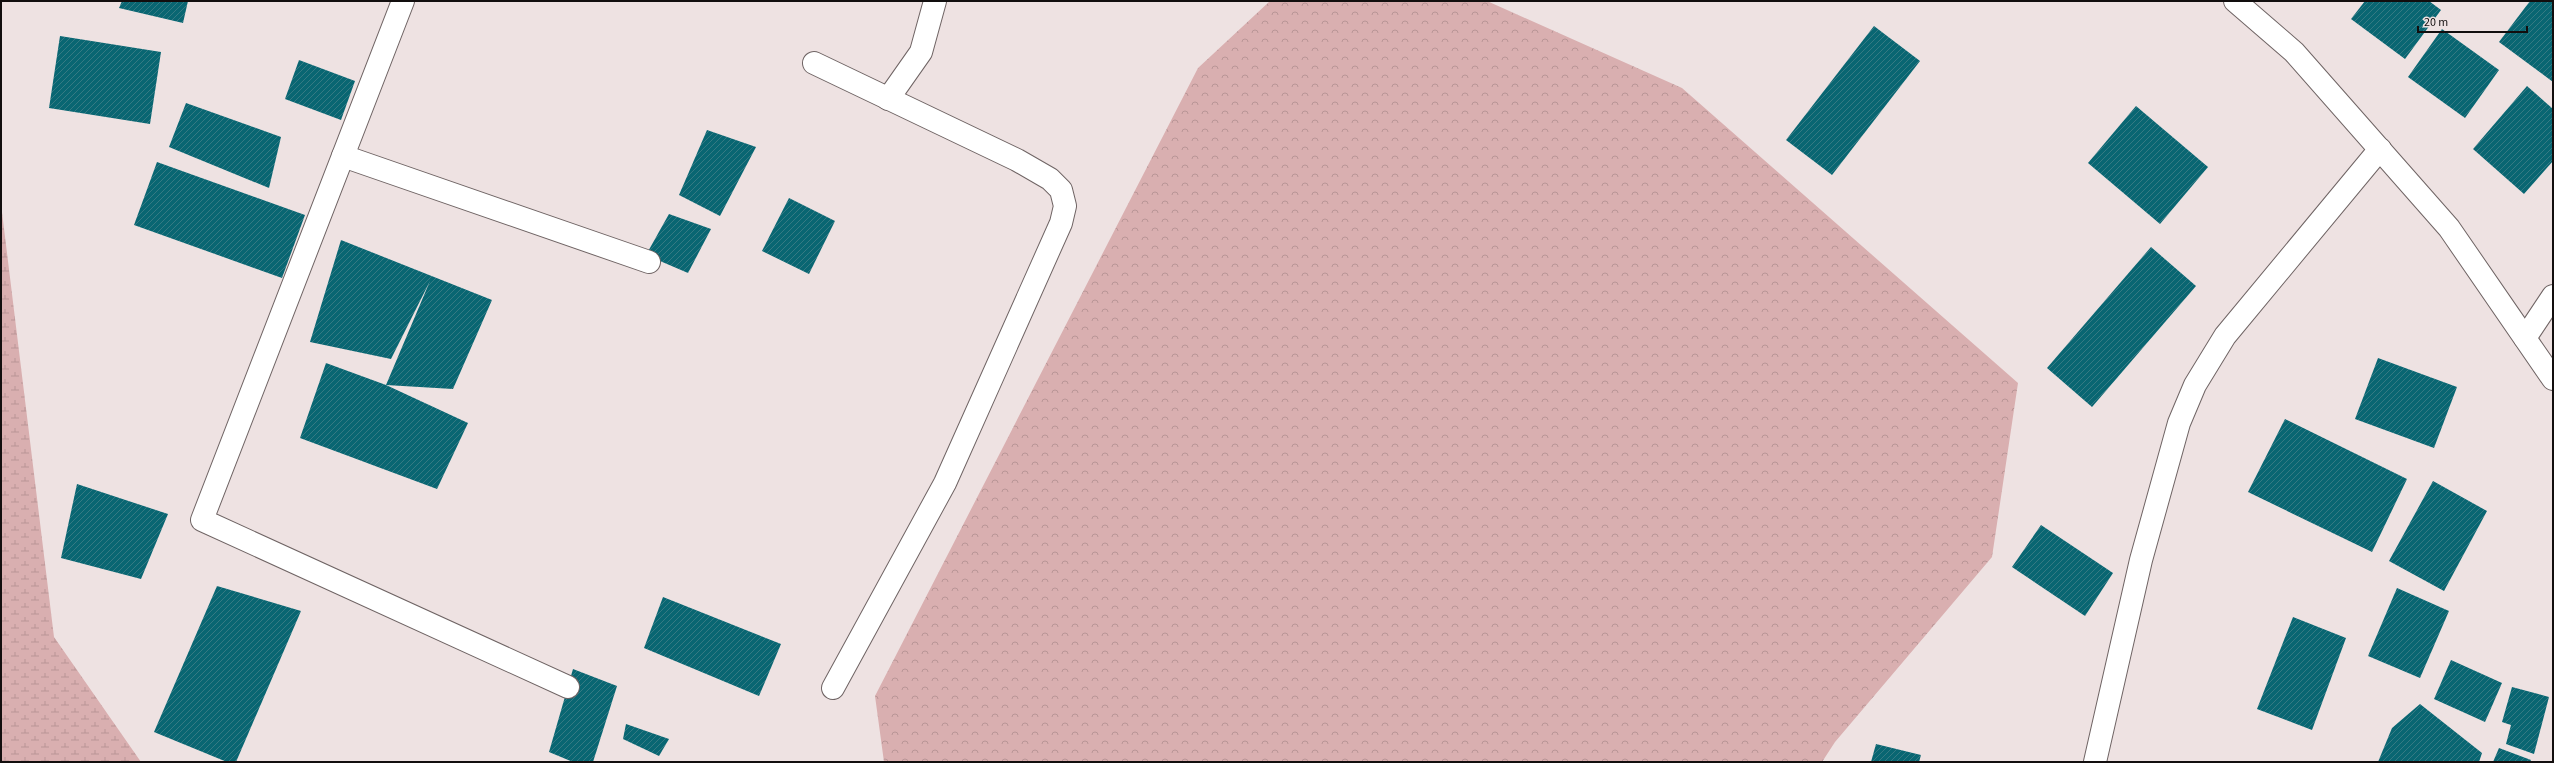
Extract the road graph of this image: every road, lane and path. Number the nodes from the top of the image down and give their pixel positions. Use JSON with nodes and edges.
{"nodes":[{"id":1,"x":403,"y":1,"type":"edge"},
{"id":2,"x":935,"y":1,"type":"edge"},
{"id":3,"x":2235,"y":1,"type":"edge"},
{"id":4,"x":814,"y":63,"type":"dead end"},
{"id":5,"x":888,"y":99,"type":"junction"},
{"id":6,"x":2380,"y":149,"type":"junction"},
{"id":7,"x":343,"y":156,"type":"junction"},
{"id":8,"x":649,"y":262,"type":"dead end"},
{"id":9,"x":2553,"y":296,"type":"edge"},
{"id":10,"x":2525,"y":338,"type":"junction"},
{"id":11,"x":2553,"y":378,"type":"edge"},
{"id":12,"x":568,"y":688,"type":"dead end"},
{"id":13,"x":833,"y":688,"type":"dead end"},
{"id":14,"x":2095,"y":762,"type":"edge"}],
"edges":[{"from":1,"to":7,"type":"street"},
{"from":2,"to":5,"type":"street"},
{"from":3,"to":6,"type":"street"},
{"from":4,"to":5,"type":"street"},
{"from":5,"to":13,"type":"street"},
{"from":6,"to":10,"type":"street"},
{"from":6,"to":14,"type":"street"},
{"from":7,"to":8,"type":"street"},
{"from":7,"to":12,"type":"street"},
{"from":9,"to":10,"type":"street"},
{"from":10,"to":11,"type":"street"}]}
